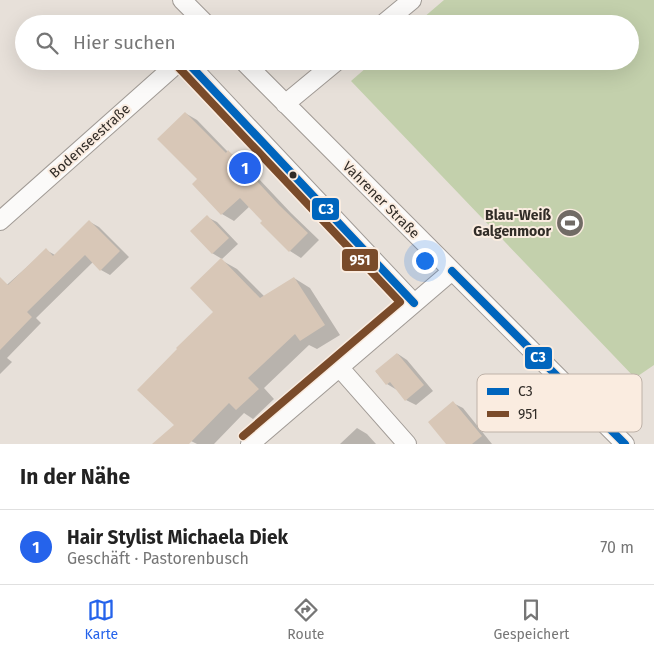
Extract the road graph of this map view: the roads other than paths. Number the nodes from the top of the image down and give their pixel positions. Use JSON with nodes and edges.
{"nodes":[{"id":1,"x":182,"y":0,"type":"edge"},
{"id":2,"x":412,"y":0,"type":"edge"},
{"id":3,"x":197,"y":15,"type":"edge"},
{"id":4,"x":394,"y":15,"type":"edge"},
{"id":5,"x":170,"y":70,"type":"edge"},
{"id":6,"x":195,"y":70,"type":"edge"},
{"id":7,"x":252,"y":70,"type":"edge"},
{"id":8,"x":326,"y":70,"type":"edge"},
{"id":9,"x":285,"y":104,"type":"junction"},
{"id":10,"x":0,"y":221,"type":"edge"},
{"id":11,"x":452,"y":271,"type":"junction"},
{"id":12,"x":414,"y":302,"type":"junction"},
{"id":13,"x":339,"y":367,"type":"junction"},
{"id":14,"x":555,"y":374,"type":"edge"},
{"id":15,"x":613,"y":432,"type":"edge"},
{"id":16,"x":250,"y":444,"type":"edge"},
{"id":17,"x":407,"y":444,"type":"edge"},
{"id":18,"x":625,"y":444,"type":"edge"}],
"edges":[{"from":1,"to":3,"type":"street"},
{"from":2,"to":4,"type":"street"},
{"from":5,"to":10,"type":"street","name":"Bodenseestraße"},
{"from":6,"to":12,"type":"street"},
{"from":7,"to":9,"type":"street","name":"Vahrener Straße"},
{"from":8,"to":9,"type":"street"},
{"from":9,"to":11,"type":"street","name":"Vahrener Straße"},
{"from":11,"to":12,"type":"street"},
{"from":11,"to":14,"type":"street","name":"Vahrener Straße"},
{"from":12,"to":13,"type":"street"},
{"from":13,"to":16,"type":"street"},
{"from":13,"to":17,"type":"street"},
{"from":15,"to":18,"type":"street","name":"Vahrener Straße"}]}
